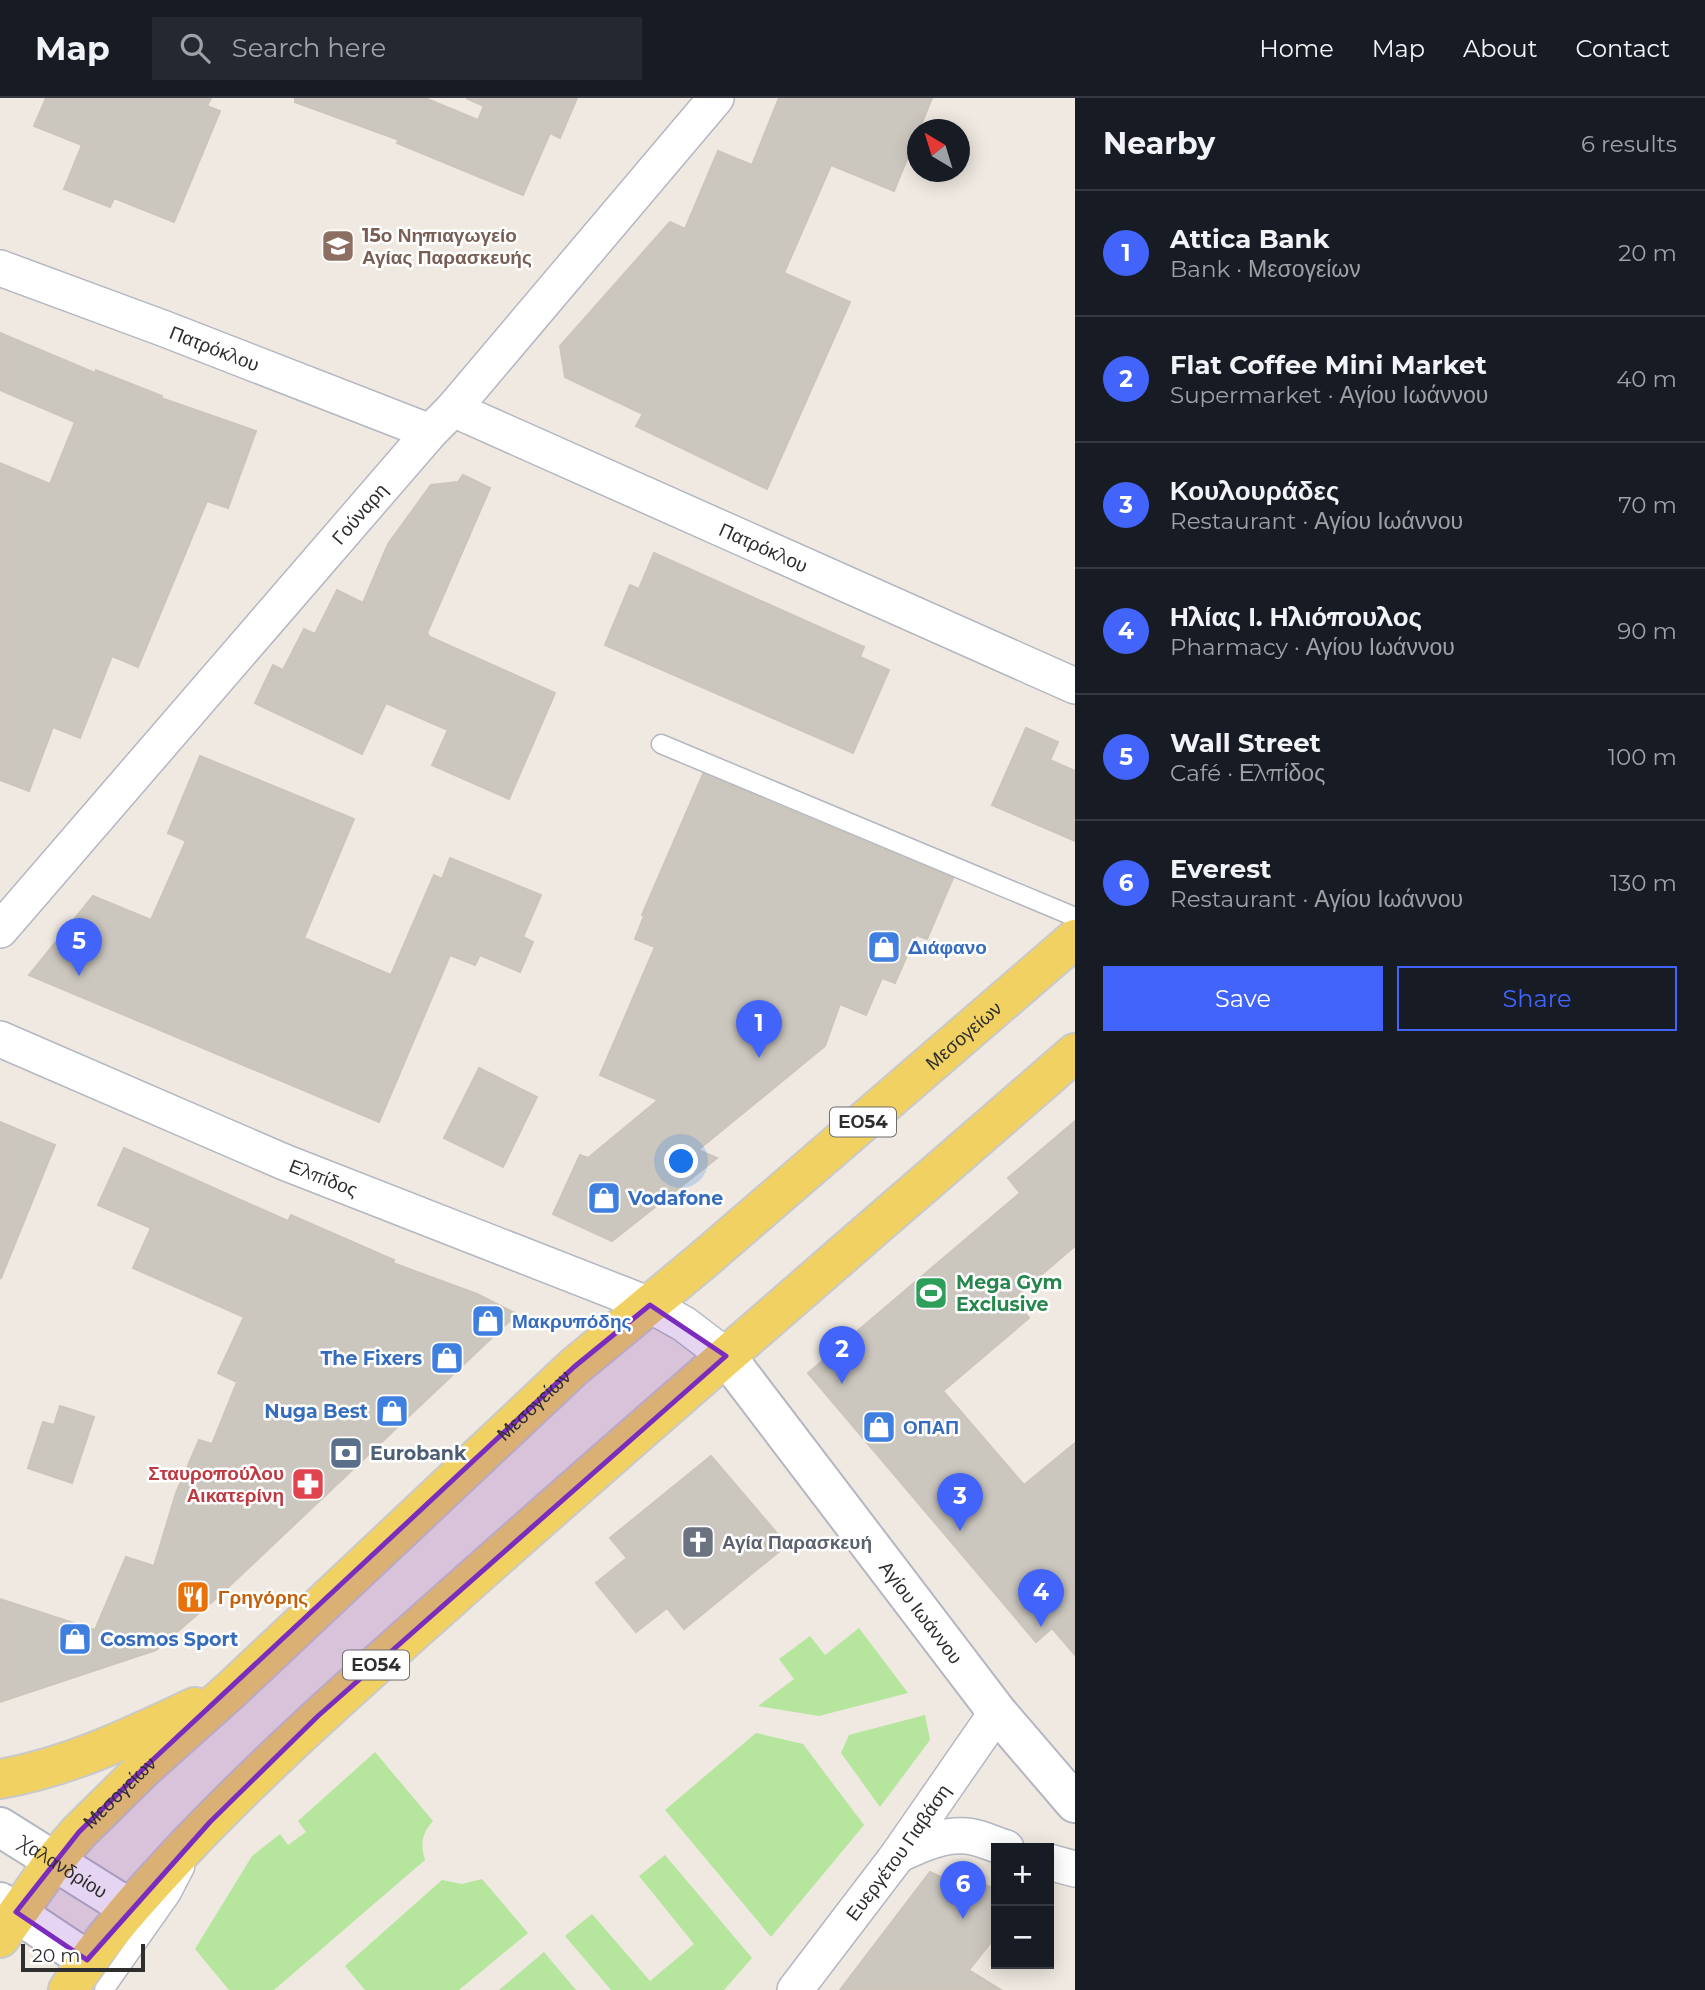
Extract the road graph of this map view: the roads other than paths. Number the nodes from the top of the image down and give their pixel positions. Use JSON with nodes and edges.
{"nodes":[{"id":1,"x":716,"y":98,"type":"edge"},
{"id":2,"x":0,"y":268,"type":"edge"},
{"id":3,"x":441,"y":421,"type":"junction"},
{"id":4,"x":1075,"y":686,"type":"edge"},
{"id":5,"x":662,"y":744,"type":"dead end"},
{"id":6,"x":1075,"y":917,"type":"edge"},
{"id":7,"x":0,"y":930,"type":"edge"},
{"id":8,"x":1075,"y":939,"type":"edge"},
{"id":9,"x":0,"y":1039,"type":"edge"},
{"id":10,"x":1075,"y":1054,"type":"edge"},
{"id":11,"x":650,"y":1305,"type":"junction"},
{"id":12,"x":726,"y":1356,"type":"junction"},
{"id":13,"x":231,"y":1690,"type":"junction"},
{"id":14,"x":997,"y":1712,"type":"junction"},
{"id":15,"x":0,"y":1780,"type":"edge"},
{"id":16,"x":1075,"y":1802,"type":"edge"},
{"id":17,"x":210,"y":1822,"type":"junction"},
{"id":18,"x":0,"y":1827,"type":"edge"},
{"id":19,"x":991,"y":1843,"type":"edge"},
{"id":20,"x":898,"y":1855,"type":"junction"},
{"id":21,"x":54,"y":1861,"type":"junction"},
{"id":22,"x":1054,"y":1863,"type":"edge"},
{"id":23,"x":1075,"y":1869,"type":"edge"},
{"id":24,"x":129,"y":1908,"type":"junction"},
{"id":25,"x":5,"y":1917,"type":"edge"},
{"id":26,"x":86,"y":1980,"type":"edge"},
{"id":27,"x":795,"y":1990,"type":"edge"}],
"edges":[{"from":1,"to":3,"type":"street","name":"Γούναρη"},
{"from":2,"to":3,"type":"street","name":"Πατρόκλου"},
{"from":3,"to":4,"type":"street","name":"Πατρόκλου"},
{"from":3,"to":7,"type":"street","name":"Γούναρη"},
{"from":5,"to":6,"type":"lane"},
{"from":8,"to":11,"type":"main road","name":"Μεσογείων","number":"ΕΟ54"},
{"from":9,"to":11,"type":"street","name":"Ελπίδος"},
{"from":10,"to":12,"type":"main road","number":"ΕΟ54"},
{"from":11,"to":12,"type":"street","name":"Αγίου Ιωάννου"},
{"from":11,"to":13,"type":"main road","name":"Μεσογείων","number":"ΕΟ54"},
{"from":12,"to":14,"type":"street","name":"Αγίου Ιωάννου"},
{"from":12,"to":17,"type":"main road","number":"ΕΟ54"},
{"from":13,"to":15,"type":"main road"},
{"from":13,"to":21,"type":"main road","name":"Μεσογείων","number":"ΕΟ54"},
{"from":14,"to":16,"type":"street","name":"Αγίου Ιωάννου"},
{"from":14,"to":20,"type":"street","name":"Ευεργέτου Γιαβάση"},
{"from":17,"to":24,"type":"main road","number":"ΕΟ54"},
{"from":17,"to":26,"type":"lane"},
{"from":18,"to":21,"type":"street","name":"Χαλανδρίου"},
{"from":19,"to":20,"type":"street"},
{"from":20,"to":27,"type":"street","name":"Ευεργέτου Γιαβάση"},
{"from":21,"to":24,"type":"street","name":"Χαλανδρίου"},
{"from":21,"to":25,"type":"main road","name":"Μεσογείων","number":"ΕΟ54"},
{"from":22,"to":23,"type":"street"},
{"from":24,"to":26,"type":"main road","number":"ΕΟ54"},
{"from":25,"to":26,"type":"street"}]}
